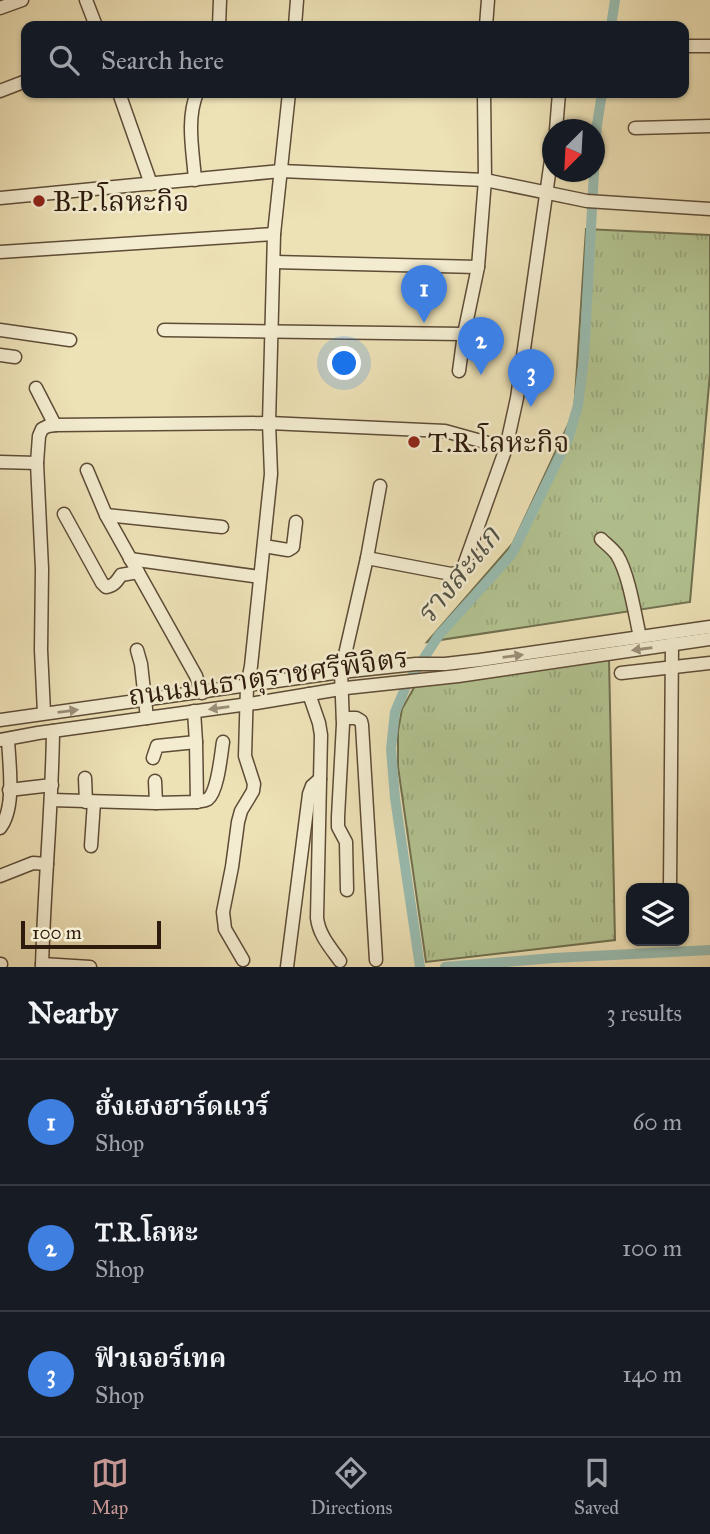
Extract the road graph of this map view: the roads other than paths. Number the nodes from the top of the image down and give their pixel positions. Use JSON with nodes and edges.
{"nodes":[{"id":1,"x":22,"y":0,"type":"edge"},
{"id":2,"x":86,"y":0,"type":"edge"},
{"id":3,"x":220,"y":0,"type":"edge"},
{"id":4,"x":297,"y":0,"type":"edge"},
{"id":5,"x":488,"y":0,"type":"edge"},
{"id":6,"x":0,"y":8,"type":"edge"},
{"id":7,"x":94,"y":21,"type":"edge"},
{"id":8,"x":219,"y":21,"type":"edge"},
{"id":9,"x":295,"y":21,"type":"edge"},
{"id":10,"x":486,"y":21,"type":"edge"},
{"id":11,"x":689,"y":46,"type":"edge"},
{"id":12,"x":710,"y":46,"type":"edge"},
{"id":13,"x":21,"y":83,"type":"edge"},
{"id":14,"x":0,"y":91,"type":"edge"},
{"id":15,"x":121,"y":98,"type":"edge"},
{"id":16,"x":195,"y":98,"type":"edge"},
{"id":17,"x":288,"y":98,"type":"edge"},
{"id":18,"x":484,"y":98,"type":"edge"},
{"id":19,"x":559,"y":98,"type":"edge"},
{"id":20,"x":557,"y":119,"type":"edge"},
{"id":21,"x":710,"y":126,"type":"edge"},
{"id":22,"x":635,"y":128,"type":"dead end"},
{"id":23,"x":281,"y":171,"type":"junction"},
{"id":24,"x":195,"y":180,"type":"junction"},
{"id":25,"x":485,"y":180,"type":"junction"},
{"id":26,"x":548,"y":182,"type":"edge"},
{"id":27,"x":151,"y":184,"type":"junction"},
{"id":28,"x":547,"y":191,"type":"junction"},
{"id":29,"x":0,"y":198,"type":"edge"},
{"id":30,"x":710,"y":209,"type":"edge"},
{"id":31,"x":274,"y":234,"type":"junction"},
{"id":32,"x":0,"y":252,"type":"edge"},
{"id":33,"x":274,"y":262,"type":"junction"},
{"id":34,"x":478,"y":267,"type":"junction"},
{"id":35,"x":0,"y":330,"type":"edge"},
{"id":36,"x":164,"y":330,"type":"dead end"},
{"id":37,"x":271,"y":331,"type":"junction"},
{"id":38,"x":464,"y":334,"type":"junction"},
{"id":39,"x":70,"y":340,"type":"dead end"},
{"id":40,"x":0,"y":355,"type":"edge"},
{"id":41,"x":15,"y":356,"type":"dead end"},
{"id":42,"x":459,"y":371,"type":"dead end"},
{"id":43,"x":36,"y":388,"type":"dead end"},
{"id":44,"x":269,"y":423,"type":"junction"},
{"id":45,"x":55,"y":425,"type":"junction"},
{"id":46,"x":506,"y":448,"type":"junction"},
{"id":47,"x":0,"y":462,"type":"edge"},
{"id":48,"x":37,"y":463,"type":"junction"},
{"id":49,"x":88,"y":470,"type":"dead end"},
{"id":50,"x":380,"y":486,"type":"dead end"},
{"id":51,"x":64,"y":514,"type":"dead end"},
{"id":52,"x":106,"y":515,"type":"junction"},
{"id":53,"x":296,"y":522,"type":"dead end"},
{"id":54,"x":222,"y":527,"type":"dead end"},
{"id":55,"x":601,"y":539,"type":"dead end"},
{"id":56,"x":264,"y":546,"type":"junction"},
{"id":57,"x":130,"y":558,"type":"junction"},
{"id":58,"x":367,"y":558,"type":"junction"},
{"id":59,"x":138,"y":572,"type":"junction"},
{"id":60,"x":260,"y":577,"type":"junction"},
{"id":61,"x":710,"y":627,"type":"edge"},
{"id":62,"x":640,"y":638,"type":"junction"},
{"id":63,"x":710,"y":639,"type":"edge"},
{"id":64,"x":672,"y":644,"type":"junction"},
{"id":65,"x":137,"y":650,"type":"dead end"},
{"id":66,"x":710,"y":663,"type":"edge"},
{"id":67,"x":394,"y":667,"type":"junction"},
{"id":68,"x":672,"y":667,"type":"junction"},
{"id":69,"x":453,"y":668,"type":"junction"},
{"id":70,"x":341,"y":673,"type":"junction"},
{"id":71,"x":621,"y":673,"type":"dead end"},
{"id":72,"x":402,"y":682,"type":"junction"},
{"id":73,"x":247,"y":686,"type":"junction"},
{"id":74,"x":343,"y":689,"type":"junction"},
{"id":75,"x":202,"y":692,"type":"junction"},
{"id":76,"x":309,"y":694,"type":"junction"},
{"id":77,"x":144,"y":700,"type":"junction"},
{"id":78,"x":247,"y":704,"type":"junction"},
{"id":79,"x":194,"y":711,"type":"junction"},
{"id":80,"x":44,"y":713,"type":"junction"},
{"id":81,"x":147,"y":718,"type":"junction"},
{"id":82,"x":343,"y":718,"type":"junction"},
{"id":83,"x":0,"y":720,"type":"edge"},
{"id":84,"x":53,"y":731,"type":"junction"},
{"id":85,"x":4,"y":740,"type":"edge"},
{"id":86,"x":196,"y":742,"type":"junction"},
{"id":87,"x":223,"y":742,"type":"dead end"},
{"id":88,"x":153,"y":758,"type":"dead end"},
{"id":89,"x":85,"y":778,"type":"dead end"},
{"id":90,"x":320,"y":779,"type":"junction"},
{"id":91,"x":155,"y":781,"type":"dead end"},
{"id":92,"x":52,"y":785,"type":"junction"},
{"id":93,"x":9,"y":790,"type":"junction"},
{"id":94,"x":51,"y":800,"type":"junction"},
{"id":95,"x":90,"y":802,"type":"junction"},
{"id":96,"x":197,"y":802,"type":"junction"},
{"id":97,"x":156,"y":803,"type":"junction"},
{"id":98,"x":0,"y":828,"type":"edge"},
{"id":99,"x":91,"y":846,"type":"dead end"},
{"id":100,"x":47,"y":864,"type":"junction"},
{"id":101,"x":0,"y":876,"type":"edge"},
{"id":102,"x":670,"y":883,"type":"edge"},
{"id":103,"x":347,"y":890,"type":"dead end"},
{"id":104,"x":243,"y":960,"type":"dead end"},
{"id":105,"x":376,"y":960,"type":"dead end"},
{"id":106,"x":340,"y":961,"type":"dead end"},
{"id":107,"x":42,"y":965,"type":"edge"},
{"id":108,"x":90,"y":967,"type":"edge"},
{"id":109,"x":287,"y":967,"type":"edge"}],
"edges":[{"from":1,"to":6,"type":"street"},
{"from":2,"to":7,"type":"street"},
{"from":3,"to":8,"type":"street"},
{"from":4,"to":9,"type":"street"},
{"from":5,"to":10,"type":"street"},
{"from":11,"to":12,"type":"street"},
{"from":13,"to":14,"type":"street"},
{"from":15,"to":27,"type":"street"},
{"from":16,"to":24,"type":"street"},
{"from":17,"to":23,"type":"street"},
{"from":18,"to":25,"type":"street"},
{"from":19,"to":20,"type":"street"},
{"from":21,"to":22,"type":"street"},
{"from":23,"to":24,"type":"street"},
{"from":23,"to":25,"type":"street"},
{"from":23,"to":31,"type":"street"},
{"from":24,"to":27,"type":"street"},
{"from":25,"to":28,"type":"street"},
{"from":25,"to":34,"type":"street"},
{"from":26,"to":28,"type":"street"},
{"from":27,"to":29,"type":"street"},
{"from":28,"to":30,"type":"street"},
{"from":28,"to":46,"type":"street"},
{"from":31,"to":32,"type":"street"},
{"from":31,"to":33,"type":"street"},
{"from":33,"to":34,"type":"street"},
{"from":33,"to":37,"type":"street"},
{"from":34,"to":38,"type":"street"},
{"from":35,"to":39,"type":"street"},
{"from":36,"to":37,"type":"street"},
{"from":37,"to":38,"type":"street"},
{"from":37,"to":44,"type":"street"},
{"from":38,"to":42,"type":"street"},
{"from":40,"to":41,"type":"street"},
{"from":43,"to":45,"type":"street"},
{"from":44,"to":45,"type":"street"},
{"from":44,"to":46,"type":"street"},
{"from":44,"to":56,"type":"street"},
{"from":45,"to":48,"type":"street"},
{"from":46,"to":58,"type":"street"},
{"from":47,"to":48,"type":"street"},
{"from":48,"to":80,"type":"street"},
{"from":49,"to":52,"type":"street"},
{"from":50,"to":58,"type":"street"},
{"from":51,"to":59,"type":"street"},
{"from":52,"to":54,"type":"street"},
{"from":52,"to":57,"type":"street"},
{"from":53,"to":56,"type":"street"},
{"from":55,"to":62,"type":"street"},
{"from":56,"to":60,"type":"street"},
{"from":57,"to":59,"type":"street"},
{"from":57,"to":60,"type":"street"},
{"from":58,"to":70,"type":"street"},
{"from":59,"to":75,"type":"street"},
{"from":60,"to":73,"type":"street"},
{"from":61,"to":62,"type":"street","name":"ถนนมนธาตุราชศรีพิจิตร"},
{"from":69,"to":62,"type":"street","name":"ถนนมนธาตุราชศรีพิจิตร","one_way":true},
{"from":63,"to":64,"type":"street","name":"ถนนมนธาตุราชศรีพิจิตร"},
{"from":64,"to":68,"type":"street"},
{"from":64,"to":69,"type":"street","name":"ถนนมนธาตุราชศรีพิจิตร","one_way":true},
{"from":65,"to":77,"type":"street"},
{"from":66,"to":68,"type":"street"},
{"from":67,"to":69,"type":"street","name":"ถนนมนธาตุราชศรีพิจิตร"},
{"from":67,"to":70,"type":"street","name":"ถนนมนธาตุราชศรีพิจิตร"},
{"from":67,"to":72,"type":"street"},
{"from":68,"to":71,"type":"street"},
{"from":68,"to":102,"type":"street"},
{"from":69,"to":72,"type":"street","name":"ถนนมนธาตุราชศรีพิจิตร"},
{"from":70,"to":73,"type":"street","name":"ถนนมนธาตุราชศรีพิจิตร"},
{"from":70,"to":74,"type":"street"},
{"from":72,"to":74,"type":"street","name":"ถนนมนธาตุราชศรีพิจิตร"},
{"from":73,"to":75,"type":"street","name":"ถนนมนธาตุราชศรีพิจิตร"},
{"from":73,"to":78,"type":"street"},
{"from":74,"to":76,"type":"street","name":"ถนนมนธาตุราชศรีพิจิตร"},
{"from":74,"to":82,"type":"street"},
{"from":75,"to":77,"type":"street","name":"ถนนมนธาตุราชศรีพิจิตร"},
{"from":76,"to":78,"type":"street","name":"ถนนมนธาตุราชศรีพิจิตร"},
{"from":76,"to":90,"type":"street"},
{"from":80,"to":77,"type":"street","name":"ถนนมนธาตุราชศรีพิจิตร","one_way":true},
{"from":77,"to":81,"type":"street"},
{"from":78,"to":79,"type":"street","name":"ถนนมนธาตุราชศรีพิจิตร","one_way":true},
{"from":78,"to":104,"type":"street"},
{"from":79,"to":81,"type":"street","name":"ถนนมนธาตุราชศรีพิจิตร"},
{"from":79,"to":86,"type":"street"},
{"from":80,"to":83,"type":"street","name":"ถนนมนธาตุราชศรีพิจิตร"},
{"from":81,"to":84,"type":"street","name":"ถนนมนธาตุราชศรีพิจิตร"},
{"from":82,"to":103,"type":"street"},
{"from":82,"to":105,"type":"street"},
{"from":84,"to":85,"type":"street","name":"ถนนมนธาตุราชศรีพิจิตร"},
{"from":84,"to":92,"type":"street"},
{"from":85,"to":93,"type":"street"},
{"from":86,"to":88,"type":"street"},
{"from":86,"to":96,"type":"street"},
{"from":87,"to":96,"type":"street"},
{"from":89,"to":95,"type":"street"},
{"from":90,"to":106,"type":"street"},
{"from":90,"to":109,"type":"street"},
{"from":91,"to":97,"type":"street"},
{"from":92,"to":93,"type":"street"},
{"from":92,"to":94,"type":"street"},
{"from":93,"to":98,"type":"street"},
{"from":94,"to":95,"type":"street"},
{"from":94,"to":100,"type":"street"},
{"from":95,"to":97,"type":"street"},
{"from":95,"to":99,"type":"street"},
{"from":96,"to":97,"type":"street"},
{"from":100,"to":101,"type":"street"},
{"from":100,"to":107,"type":"street"},
{"from":107,"to":108,"type":"street"}]}
